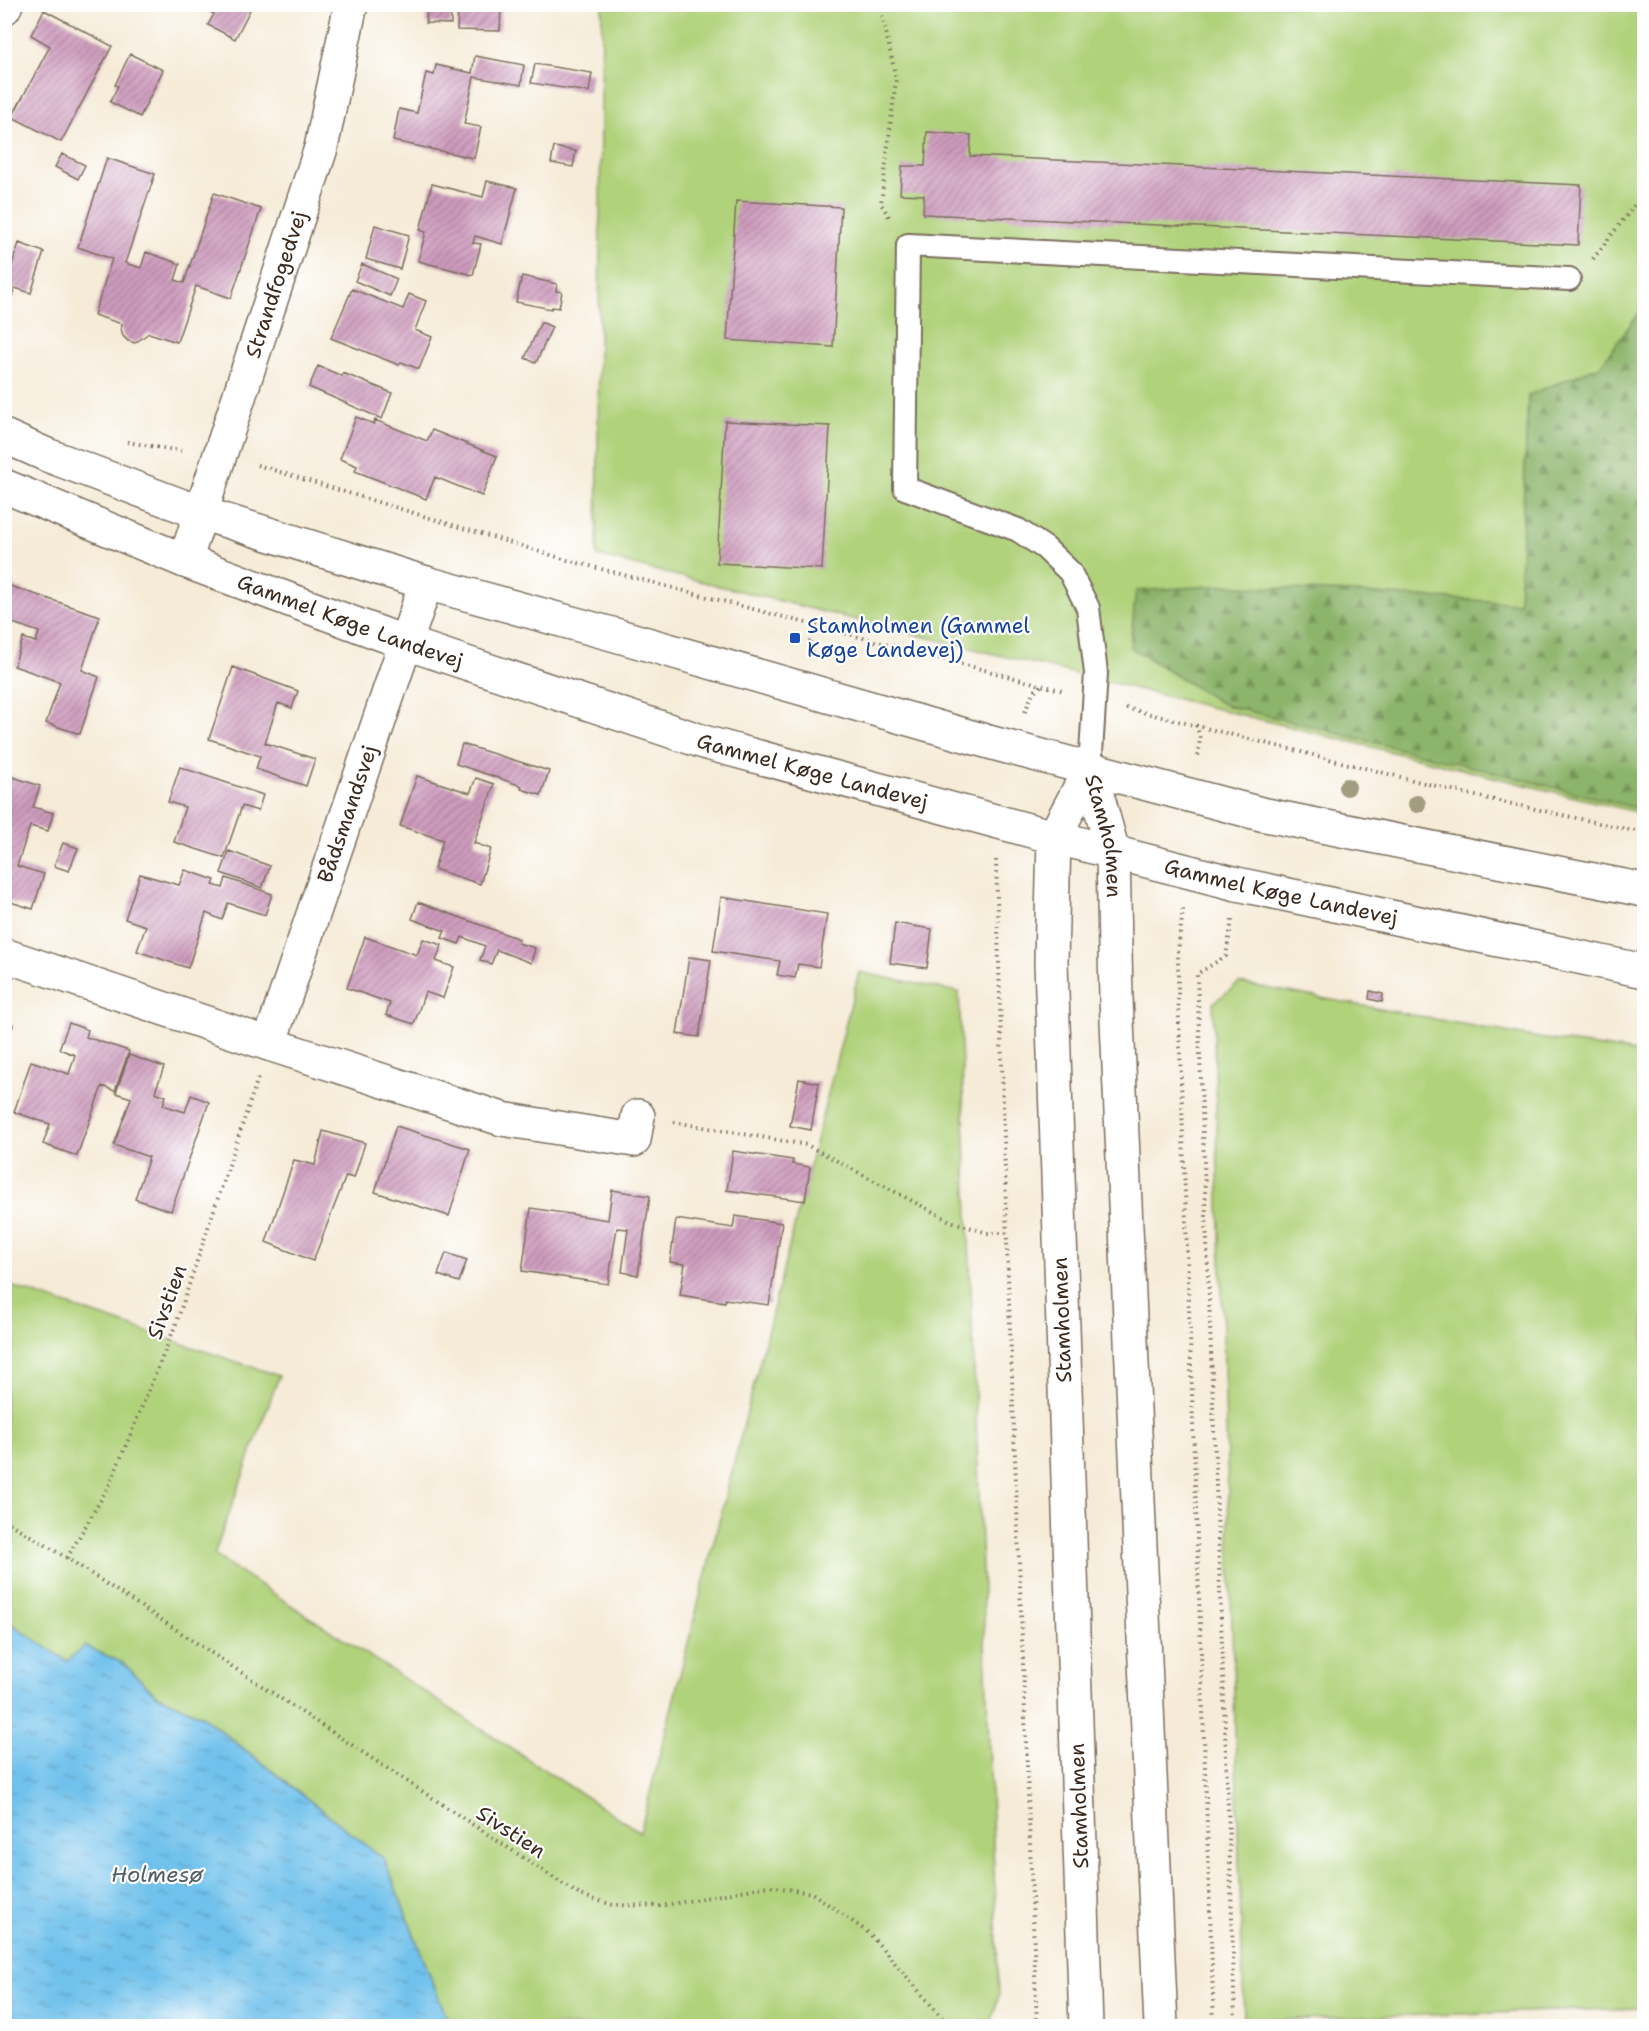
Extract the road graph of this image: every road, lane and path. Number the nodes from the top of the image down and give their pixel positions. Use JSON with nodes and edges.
{"nodes":[{"id":1,"x":351,"y":4,"type":"edge"},
{"id":2,"x":880,"y":4,"type":"edge"},
{"id":3,"x":1644,"y":194,"type":"edge"},
{"id":4,"x":908,"y":245,"type":"junction"},
{"id":5,"x":1569,"y":279,"type":"joint"},
{"id":6,"x":4,"y":436,"type":"edge"},
{"id":7,"x":125,"y":442,"type":"dead end"},
{"id":8,"x":219,"y":457,"type":"junction"},
{"id":9,"x":4,"y":486,"type":"edge"},
{"id":10,"x":201,"y":513,"type":"junction"},
{"id":11,"x":185,"y":561,"type":"junction"},
{"id":12,"x":426,"y":583,"type":"junction"},
{"id":13,"x":814,"y":626,"type":"junction"},
{"id":14,"x":810,"y":642,"type":"dead end"},
{"id":15,"x":406,"y":643,"type":"junction"},
{"id":16,"x":1095,"y":699,"type":"junction"},
{"id":17,"x":1090,"y":769,"type":"junction"},
{"id":18,"x":995,"y":821,"type":"junction"},
{"id":19,"x":1644,"y":833,"type":"edge"},
{"id":20,"x":1054,"y":837,"type":"junction"},
{"id":21,"x":1113,"y":852,"type":"junction"},
{"id":22,"x":1188,"y":871,"type":"junction"},
{"id":23,"x":1237,"y":884,"type":"junction"},
{"id":24,"x":1644,"y":890,"type":"edge"},
{"id":25,"x":4,"y":955,"type":"edge"},
{"id":26,"x":1644,"y":971,"type":"edge"},
{"id":27,"x":269,"y":1044,"type":"junction"},
{"id":28,"x":638,"y":1116,"type":"joint"},
{"id":29,"x":1006,"y":1233,"type":"junction"},
{"id":30,"x":4,"y":1520,"type":"edge"},
{"id":31,"x":67,"y":1558,"type":"junction"},
{"id":32,"x":949,"y":2026,"type":"edge"},
{"id":33,"x":1037,"y":2026,"type":"edge"},
{"id":34,"x":1086,"y":2026,"type":"edge"},
{"id":35,"x":1161,"y":2026,"type":"edge"},
{"id":36,"x":1214,"y":2026,"type":"edge"},
{"id":37,"x":1234,"y":2026,"type":"edge"}],
"edges":[{"from":1,"to":8,"type":"street","name":"Strandfogedvej"},
{"from":2,"to":4,"type":"path"},
{"from":3,"to":5,"type":"path"},
{"from":4,"to":5,"type":"lane"},
{"from":4,"to":16,"type":"lane"},
{"from":6,"to":10,"type":"street"},
{"from":7,"to":8,"type":"path"},
{"from":8,"to":10,"type":"street","name":"Strandfogedvej"},
{"from":8,"to":13,"type":"path"},
{"from":9,"to":11,"type":"street","name":"Gammel Køge Landevej"},
{"from":10,"to":11,"type":"street","name":"Strandfogedvej"},
{"from":10,"to":12,"type":"street"},
{"from":11,"to":15,"type":"street","name":"Gammel Køge Landevej"},
{"from":12,"to":15,"type":"street","name":"Bådsmandsvej"},
{"from":12,"to":17,"type":"street"},
{"from":13,"to":14,"type":"path"},
{"from":13,"to":16,"type":"path"},
{"from":15,"to":18,"type":"street","name":"Gammel Køge Landevej"},
{"from":15,"to":27,"type":"street","name":"Bådsmandsvej"},
{"from":16,"to":17,"type":"lane"},
{"from":16,"to":19,"type":"path"},
{"from":17,"to":20,"type":"street","name":"Stamholmen"},
{"from":17,"to":21,"type":"street","name":"Stamholmen"},
{"from":17,"to":24,"type":"street"},
{"from":18,"to":20,"type":"street","name":"Gammel Køge Landevej"},
{"from":18,"to":29,"type":"path"},
{"from":20,"to":21,"type":"street","name":"Gammel Køge Landevej"},
{"from":20,"to":34,"type":"street","name":"Stamholmen"},
{"from":21,"to":22,"type":"street","name":"Gammel Køge Landevej"},
{"from":21,"to":35,"type":"street","name":"Stamholmen"},
{"from":22,"to":23,"type":"street","name":"Gammel Køge Landevej"},
{"from":22,"to":36,"type":"path"},
{"from":23,"to":26,"type":"street","name":"Gammel Køge Landevej"},
{"from":23,"to":37,"type":"path"},
{"from":25,"to":27,"type":"street"},
{"from":27,"to":28,"type":"street"},
{"from":27,"to":31,"type":"path","name":"Sivstien"},
{"from":28,"to":29,"type":"path"},
{"from":29,"to":33,"type":"path"},
{"from":30,"to":31,"type":"path","name":"Sivstien"},
{"from":31,"to":32,"type":"path","name":"Sivstien"}]}
